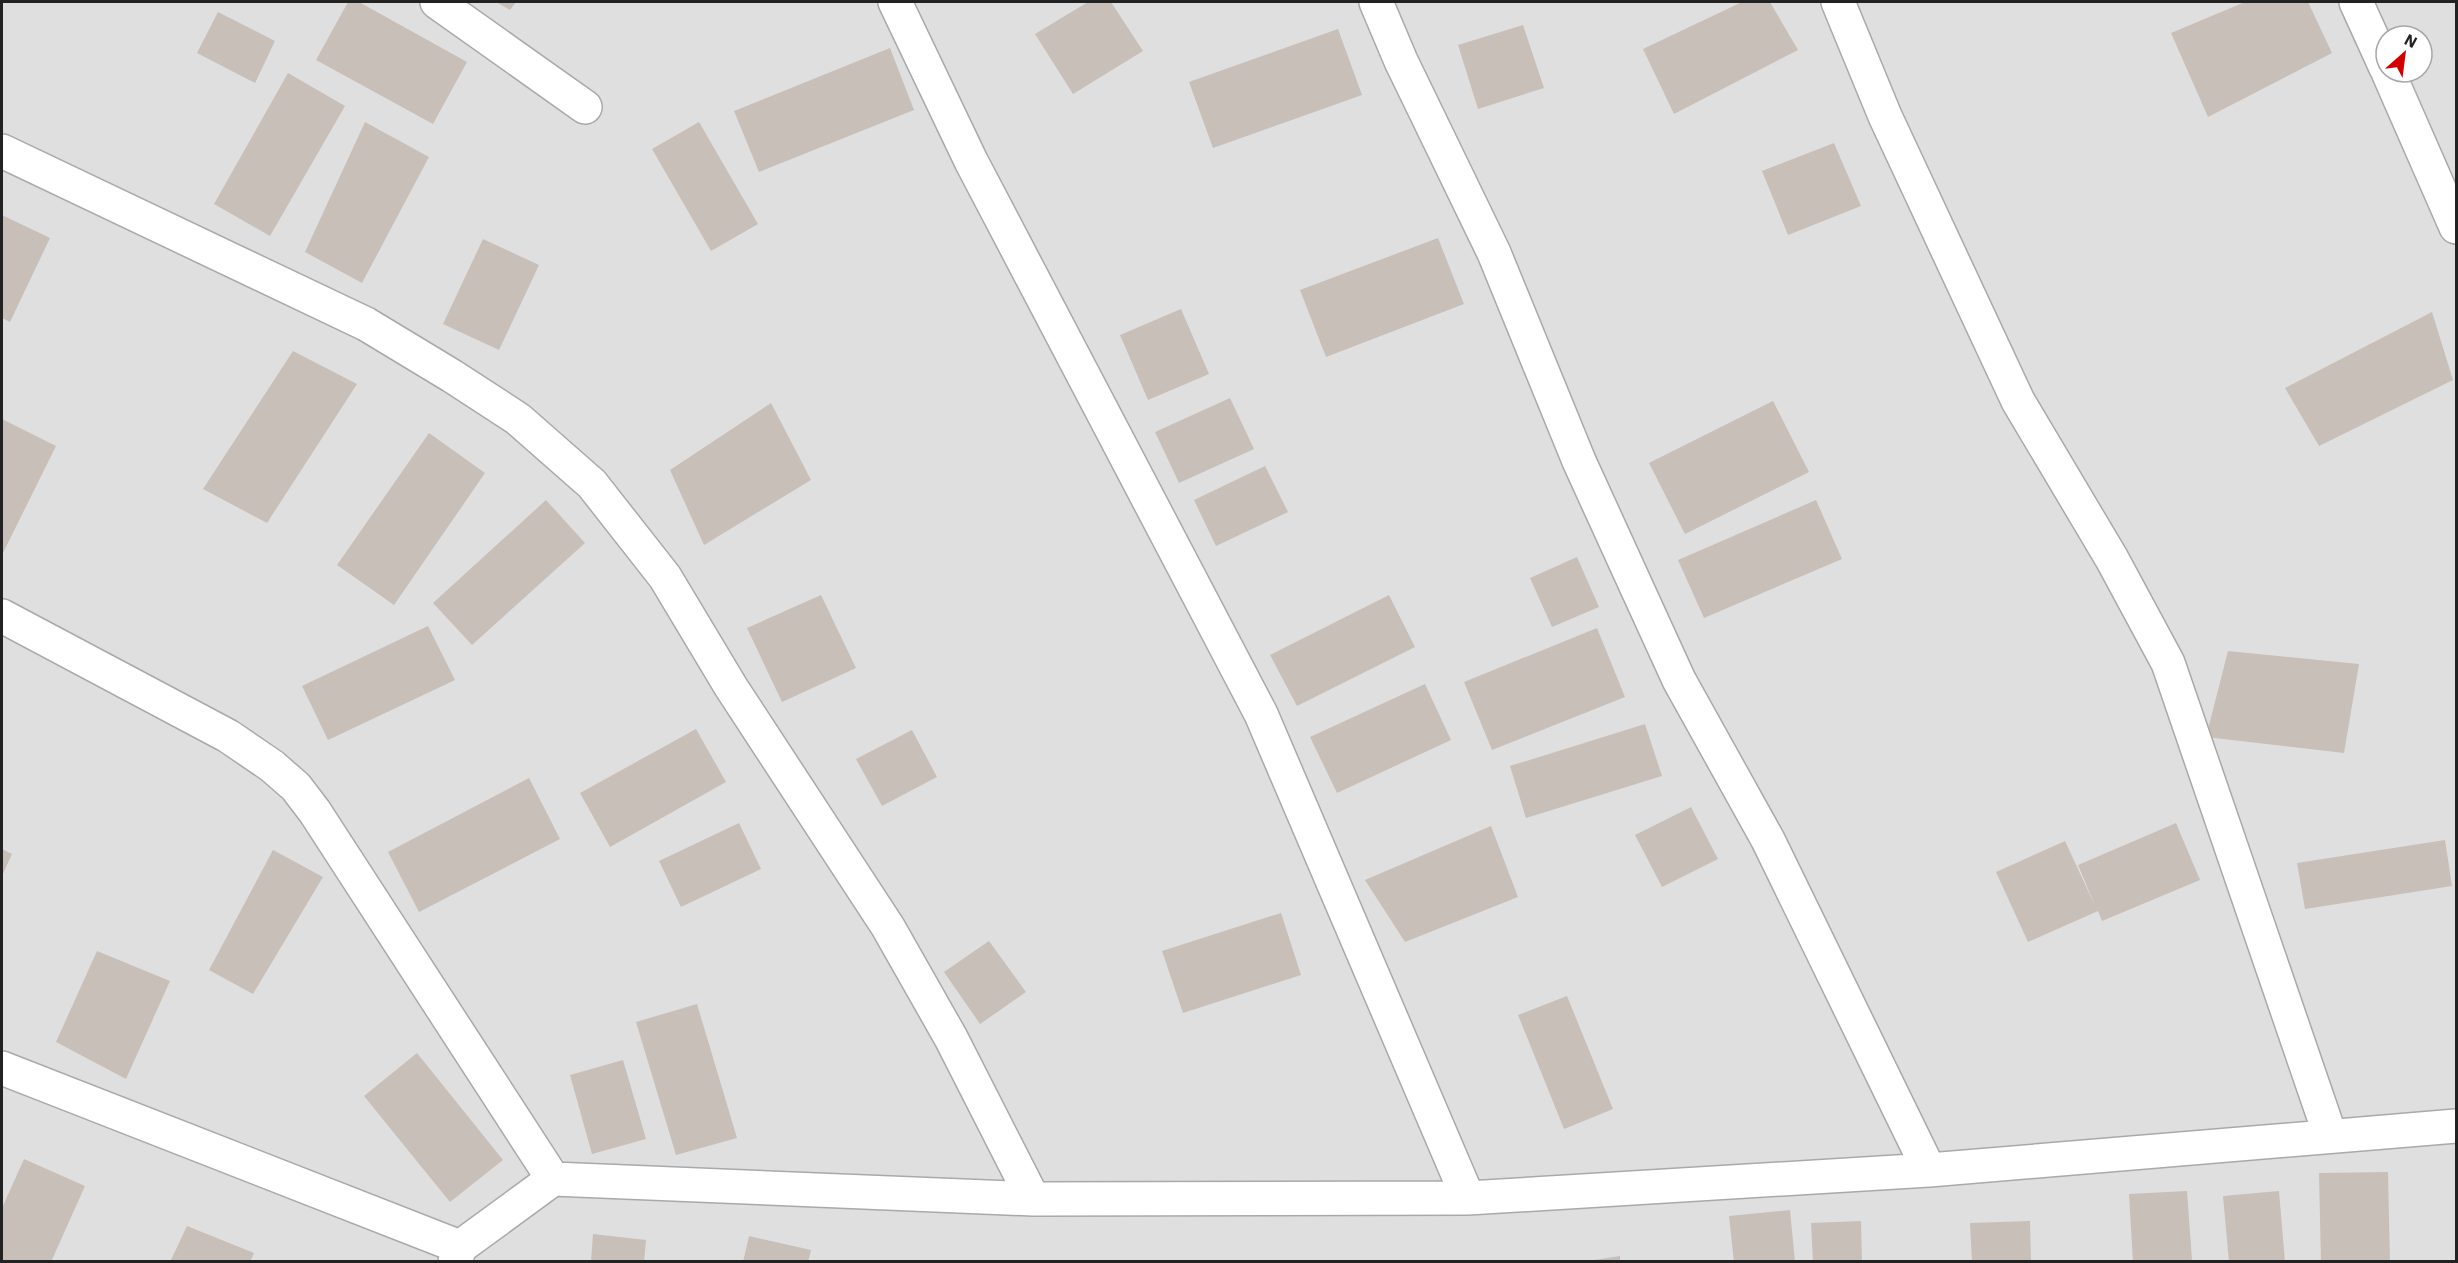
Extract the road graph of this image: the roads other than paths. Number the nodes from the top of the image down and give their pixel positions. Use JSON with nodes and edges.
{"nodes":[{"id":1,"x":437,"y":2,"type":"edge"},
{"id":2,"x":895,"y":2,"type":"edge"},
{"id":3,"x":1376,"y":2,"type":"edge"},
{"id":4,"x":1838,"y":2,"type":"edge"},
{"id":5,"x":2356,"y":2,"type":"edge"},
{"id":6,"x":2374,"y":41,"type":"edge"},
{"id":7,"x":2393,"y":84,"type":"edge"},
{"id":8,"x":585,"y":107,"type":"dead end"},
{"id":9,"x":2,"y":151,"type":"edge"},
{"id":10,"x":2457,"y":227,"type":"edge"},
{"id":11,"x":2,"y":616,"type":"edge"},
{"id":12,"x":2,"y":1068,"type":"edge"},
{"id":13,"x":2457,"y":1126,"type":"edge"},
{"id":14,"x":2330,"y":1135,"type":"junction"},
{"id":15,"x":1929,"y":1170,"type":"junction"},
{"id":16,"x":553,"y":1179,"type":"junction"},
{"id":17,"x":1468,"y":1198,"type":"junction"},
{"id":18,"x":1033,"y":1199,"type":"junction"},
{"id":19,"x":458,"y":1254,"type":"edge"}],
"edges":[{"from":1,"to":8,"type":"street"},
{"from":2,"to":17,"type":"street"},
{"from":3,"to":15,"type":"street"},
{"from":4,"to":14,"type":"street"},
{"from":5,"to":6,"type":"street"},
{"from":7,"to":10,"type":"street"},
{"from":9,"to":18,"type":"street"},
{"from":11,"to":16,"type":"street"},
{"from":12,"to":19,"type":"street"},
{"from":13,"to":14,"type":"street"},
{"from":14,"to":15,"type":"street"},
{"from":15,"to":17,"type":"street"},
{"from":16,"to":18,"type":"street"},
{"from":16,"to":19,"type":"street"},
{"from":17,"to":18,"type":"street"}]}
